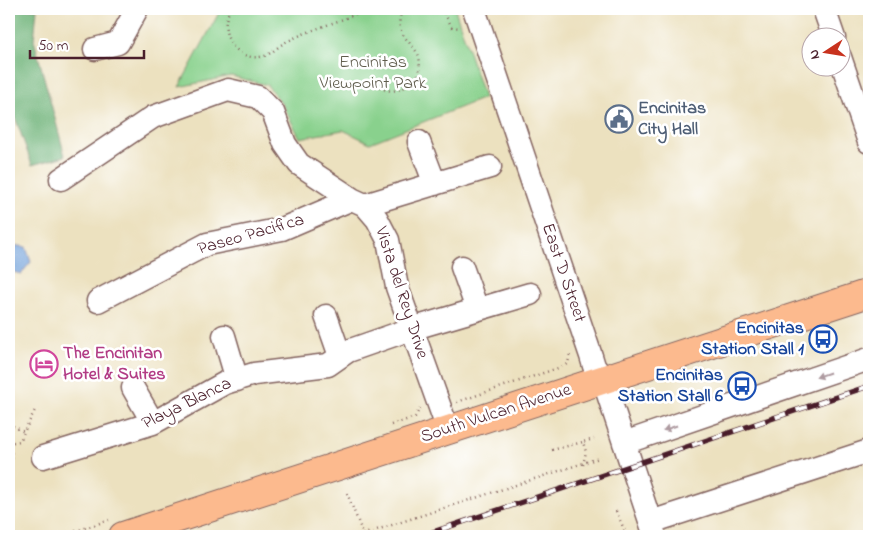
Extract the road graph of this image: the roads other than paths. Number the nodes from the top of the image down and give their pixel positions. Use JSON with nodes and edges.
{"nodes":[{"id":1,"x":137,"y":9,"type":"edge"},
{"id":2,"x":824,"y":9,"type":"edge"},
{"id":3,"x":467,"y":15,"type":"edge"},
{"id":4,"x":831,"y":28,"type":"edge"},
{"id":5,"x":95,"y":49,"type":"dead end"},
{"id":6,"x":847,"y":78,"type":"edge"},
{"id":7,"x":419,"y":142,"type":"dead end"},
{"id":8,"x":869,"y":142,"type":"edge"},
{"id":9,"x":490,"y":167,"type":"dead end"},
{"id":10,"x":61,"y":179,"type":"dead end"},
{"id":11,"x":435,"y":184,"type":"junction"},
{"id":12,"x":358,"y":202,"type":"junction"},
{"id":13,"x":462,"y":267,"type":"dead end"},
{"id":14,"x":869,"y":293,"type":"edge"},
{"id":15,"x":530,"y":294,"type":"dead end"},
{"id":16,"x":98,"y":301,"type":"dead end"},
{"id":17,"x":477,"y":310,"type":"junction"},
{"id":18,"x":326,"y":316,"type":"dead end"},
{"id":19,"x":411,"y":329,"type":"junction"},
{"id":20,"x":224,"y":336,"type":"dead end"},
{"id":21,"x":340,"y":356,"type":"junction"},
{"id":22,"x":869,"y":359,"type":"edge"},
{"id":23,"x":602,"y":379,"type":"junction"},
{"id":24,"x":237,"y":380,"type":"junction"},
{"id":25,"x":133,"y":388,"type":"dead end"},
{"id":26,"x":435,"y":416,"type":"junction"},
{"id":27,"x":153,"y":424,"type":"junction"},
{"id":28,"x":624,"y":443,"type":"junction"},
{"id":29,"x":869,"y":451,"type":"edge"},
{"id":30,"x":43,"y":457,"type":"dead end"},
{"id":31,"x":653,"y":529,"type":"edge"},
{"id":32,"x":123,"y":536,"type":"edge"}],
"edges":[{"from":1,"to":5,"type":"street"},
{"from":2,"to":4,"type":"street"},
{"from":3,"to":23,"type":"street","name":"East D Street"},
{"from":6,"to":8,"type":"street"},
{"from":7,"to":11,"type":"street"},
{"from":9,"to":11,"type":"street","name":"Paseo Pacifica"},
{"from":10,"to":12,"type":"street","name":"Vista del Rey Drive"},
{"from":11,"to":12,"type":"street","name":"Paseo Pacifica"},
{"from":12,"to":16,"type":"street","name":"Paseo Pacifica"},
{"from":12,"to":19,"type":"street","name":"Vista del Rey Drive"},
{"from":13,"to":17,"type":"street"},
{"from":14,"to":23,"type":"main road","name":"South Vulcan Avenue"},
{"from":15,"to":17,"type":"street","name":"Playa Blanca"},
{"from":17,"to":19,"type":"street","name":"Playa Blanca"},
{"from":18,"to":21,"type":"street"},
{"from":19,"to":21,"type":"street","name":"Playa Blanca"},
{"from":19,"to":26,"type":"street","name":"Vista del Rey Drive"},
{"from":20,"to":24,"type":"street"},
{"from":21,"to":24,"type":"street","name":"Playa Blanca"},
{"from":22,"to":28,"type":"street","one_way":true},
{"from":23,"to":26,"type":"main road","name":"South Vulcan Avenue"},
{"from":23,"to":28,"type":"street","name":"East D Street"},
{"from":24,"to":27,"type":"street","name":"Playa Blanca"},
{"from":25,"to":27,"type":"street"},
{"from":26,"to":32,"type":"main road","name":"South Vulcan Avenue"},
{"from":27,"to":30,"type":"street","name":"Playa Blanca"},
{"from":28,"to":31,"type":"street","name":"East D Street"},
{"from":29,"to":31,"type":"street"}]}
